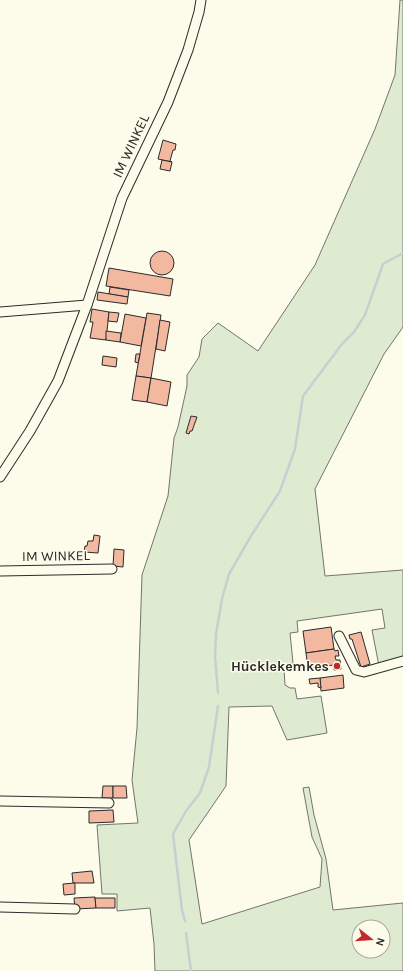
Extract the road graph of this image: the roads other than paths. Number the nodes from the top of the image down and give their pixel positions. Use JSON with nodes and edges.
{"nodes":[{"id":1,"x":201,"y":0,"type":"edge"},
{"id":2,"x":87,"y":305,"type":"junction"},
{"id":3,"x":0,"y":312,"type":"edge"},
{"id":4,"x":0,"y":477,"type":"edge"},
{"id":5,"x":112,"y":569,"type":"dead end"},
{"id":6,"x":0,"y":571,"type":"edge"},
{"id":7,"x":339,"y":636,"type":"dead end"},
{"id":8,"x":403,"y":661,"type":"edge"},
{"id":9,"x":0,"y":801,"type":"edge"},
{"id":10,"x":109,"y":803,"type":"dead end"},
{"id":11,"x":0,"y":908,"type":"edge"},
{"id":12,"x":74,"y":909,"type":"dead end"}],
"edges":[{"from":1,"to":2,"type":"street","name":"IM WINKEL"},
{"from":2,"to":3,"type":"street"},
{"from":2,"to":4,"type":"street","name":"IM WINKEL"},
{"from":5,"to":6,"type":"street","name":"IM WINKEL"},
{"from":7,"to":8,"type":"street"},
{"from":9,"to":10,"type":"street"},
{"from":11,"to":12,"type":"street"}]}
